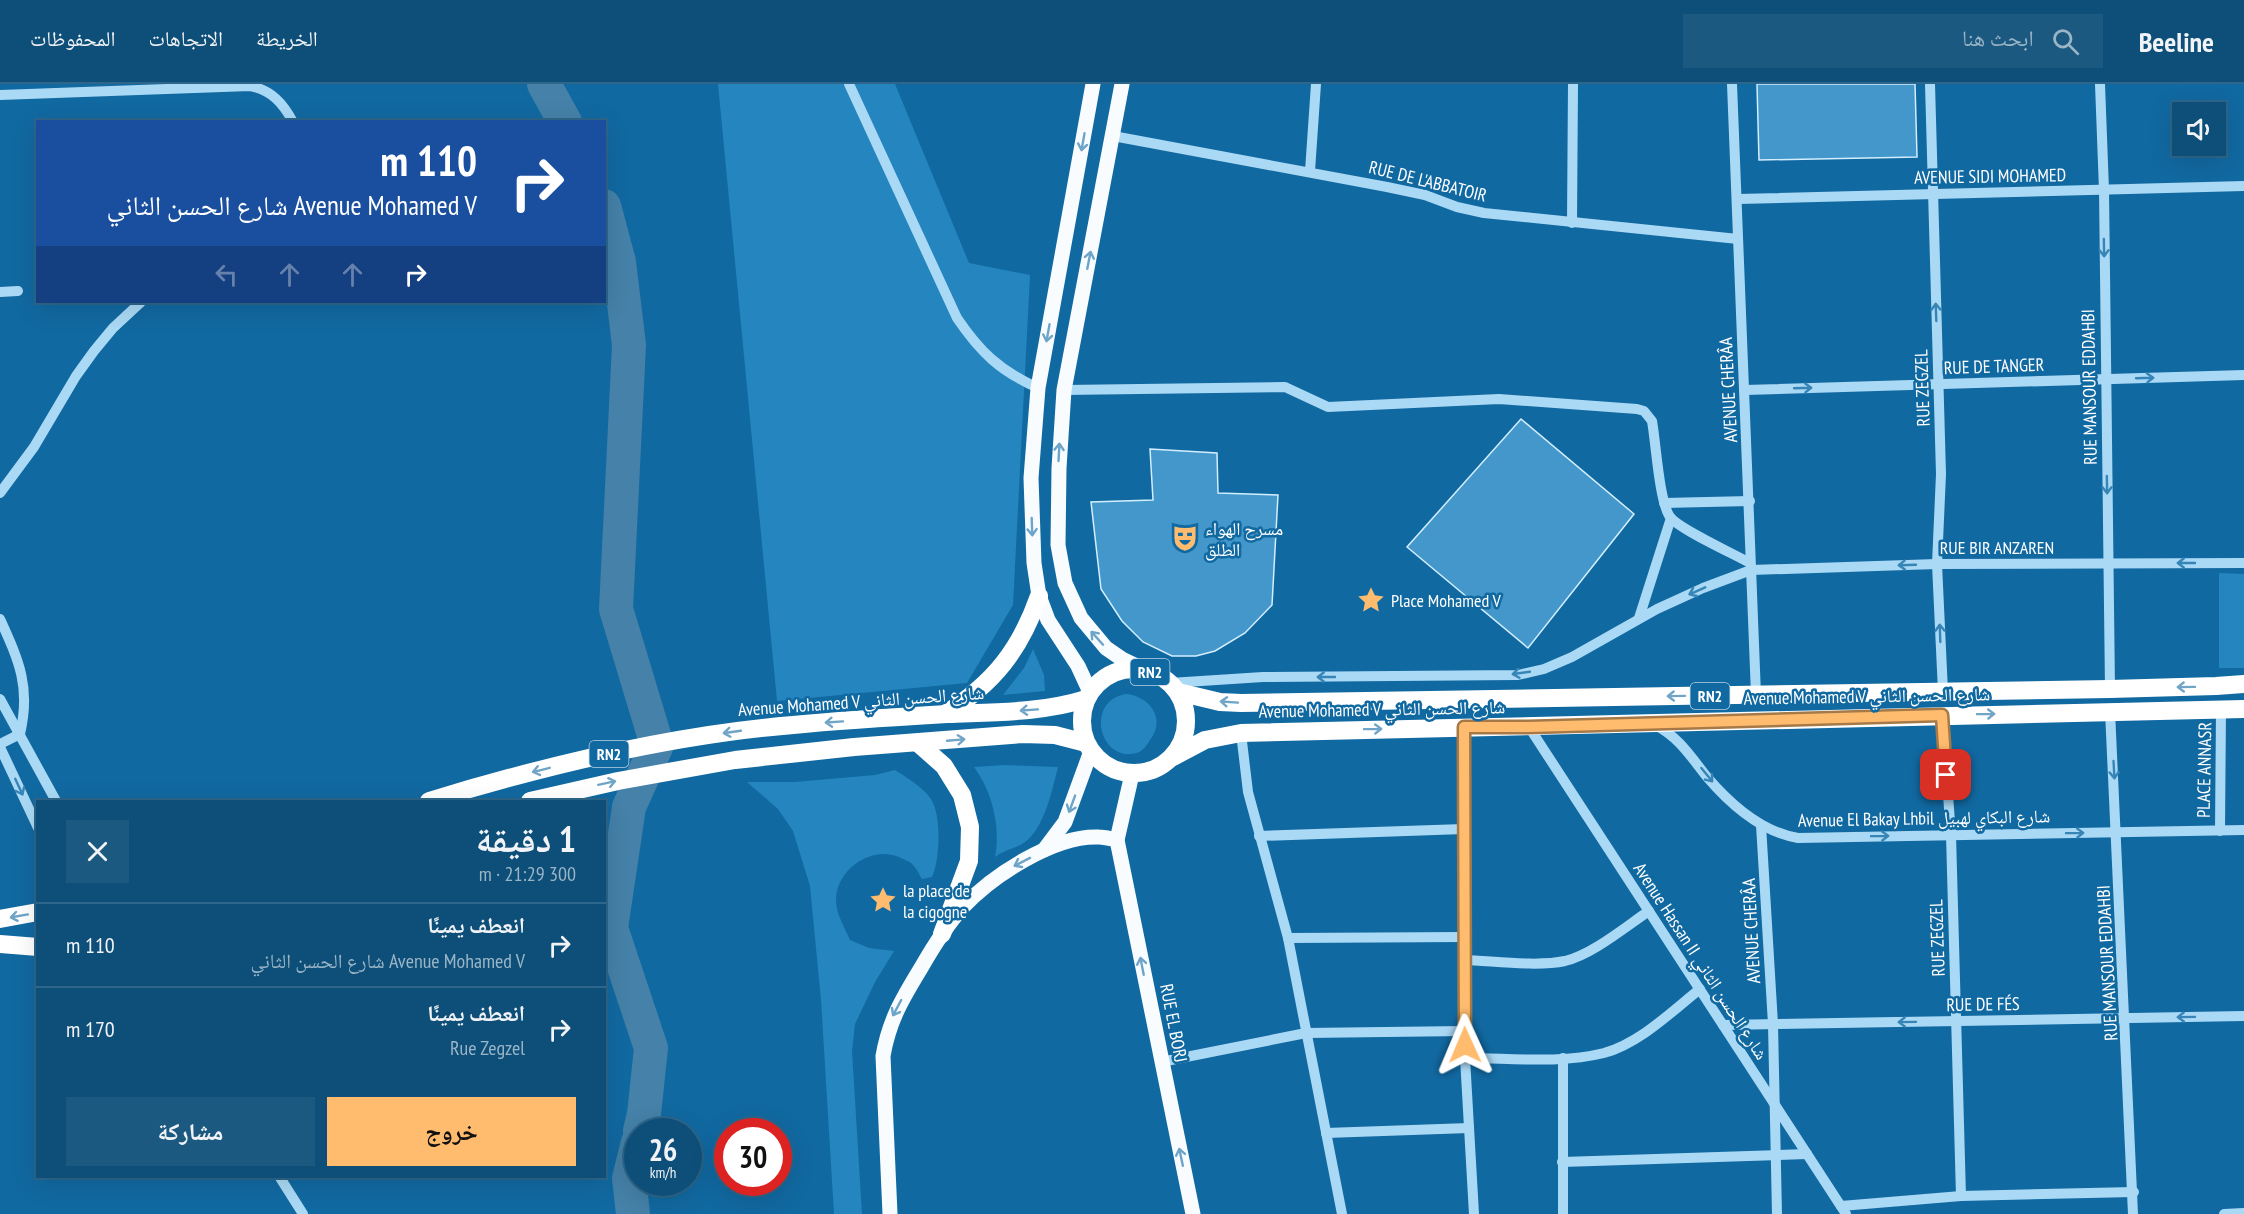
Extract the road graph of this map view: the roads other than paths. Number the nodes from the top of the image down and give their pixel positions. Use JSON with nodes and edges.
{"nodes":[{"id":1,"x":849,"y":84,"type":"edge"},
{"id":2,"x":1093,"y":84,"type":"edge"},
{"id":3,"x":1122,"y":84,"type":"edge"},
{"id":4,"x":1316,"y":84,"type":"edge"},
{"id":5,"x":1573,"y":84,"type":"edge"},
{"id":6,"x":1732,"y":84,"type":"edge"},
{"id":7,"x":1930,"y":84,"type":"edge"},
{"id":8,"x":2100,"y":84,"type":"edge"},
{"id":9,"x":0,"y":95,"type":"edge"},
{"id":10,"x":292,"y":120,"type":"edge"},
{"id":11,"x":1113,"y":136,"type":"junction"},
{"id":12,"x":1310,"y":171,"type":"junction"},
{"id":13,"x":2244,"y":186,"type":"edge"},
{"id":14,"x":2104,"y":190,"type":"junction"},
{"id":15,"x":1932,"y":194,"type":"junction"},
{"id":16,"x":1738,"y":199,"type":"junction"},
{"id":17,"x":1572,"y":223,"type":"junction"},
{"id":18,"x":1738,"y":239,"type":"junction"},
{"id":19,"x":18,"y":291,"type":"dead end"},
{"id":20,"x":0,"y":292,"type":"edge"},
{"id":21,"x":140,"y":303,"type":"edge"},
{"id":22,"x":2244,"y":375,"type":"edge"},
{"id":23,"x":2106,"y":379,"type":"junction"},
{"id":24,"x":1938,"y":384,"type":"junction"},
{"id":25,"x":1038,"y":388,"type":"junction"},
{"id":26,"x":1064,"y":390,"type":"junction"},
{"id":27,"x":1745,"y":390,"type":"junction"},
{"id":28,"x":0,"y":493,"type":"edge"},
{"id":29,"x":1750,"y":501,"type":"junction"},
{"id":30,"x":1664,"y":503,"type":"junction"},
{"id":31,"x":1671,"y":518,"type":"junction"},
{"id":32,"x":2108,"y":562,"type":"junction"},
{"id":33,"x":2244,"y":563,"type":"edge"},
{"id":34,"x":1937,"y":564,"type":"junction"},
{"id":35,"x":1751,"y":566,"type":"junction"},
{"id":36,"x":1039,"y":596,"type":"junction"},
{"id":37,"x":1639,"y":618,"type":"junction"},
{"id":38,"x":0,"y":619,"type":"edge"},
{"id":39,"x":1145,"y":670,"type":"junction"},
{"id":40,"x":2244,"y":684,"type":"edge"},
{"id":41,"x":1174,"y":687,"type":"junction"},
{"id":42,"x":2110,"y":689,"type":"junction"},
{"id":43,"x":1943,"y":692,"type":"junction"},
{"id":44,"x":1756,"y":695,"type":"junction"},
{"id":45,"x":1088,"y":696,"type":"junction"},
{"id":46,"x":0,"y":699,"type":"edge"},
{"id":47,"x":2221,"y":709,"type":"junction"},
{"id":48,"x":2244,"y":709,"type":"edge"},
{"id":49,"x":2110,"y":711,"type":"junction"},
{"id":50,"x":945,"y":714,"type":"junction"},
{"id":51,"x":1942,"y":715,"type":"junction"},
{"id":52,"x":1649,"y":722,"type":"junction"},
{"id":53,"x":1464,"y":727,"type":"junction"},
{"id":54,"x":1529,"y":727,"type":"junction"},
{"id":55,"x":1241,"y":732,"type":"junction"},
{"id":56,"x":20,"y":734,"type":"junction"},
{"id":57,"x":918,"y":742,"type":"junction"},
{"id":58,"x":0,"y":745,"type":"edge"},
{"id":59,"x":1088,"y":747,"type":"junction"},
{"id":60,"x":1173,"y":757,"type":"junction"},
{"id":61,"x":1132,"y":774,"type":"junction"},
{"id":62,"x":55,"y":800,"type":"edge"},
{"id":63,"x":433,"y":800,"type":"edge"},
{"id":64,"x":535,"y":800,"type":"edge"},
{"id":65,"x":36,"y":824,"type":"edge"},
{"id":66,"x":1761,"y":825,"type":"junction"},
{"id":67,"x":1464,"y":828,"type":"junction"},
{"id":68,"x":2244,"y":830,"type":"edge"},
{"id":69,"x":2220,"y":831,"type":"junction"},
{"id":70,"x":2117,"y":832,"type":"junction"},
{"id":71,"x":1951,"y":835,"type":"junction"},
{"id":72,"x":1259,"y":836,"type":"junction"},
{"id":73,"x":1117,"y":840,"type":"junction"},
{"id":74,"x":1044,"y":851,"type":"junction"},
{"id":75,"x":1649,"y":911,"type":"junction"},
{"id":76,"x":36,"y":912,"type":"edge"},
{"id":77,"x":0,"y":919,"type":"edge"},
{"id":78,"x":942,"y":933,"type":"junction"},
{"id":79,"x":1464,"y":937,"type":"junction"},
{"id":80,"x":1288,"y":938,"type":"junction"},
{"id":81,"x":0,"y":944,"type":"edge"},
{"id":82,"x":36,"y":947,"type":"edge"},
{"id":83,"x":1464,"y":960,"type":"junction"},
{"id":84,"x":1700,"y":989,"type":"junction"},
{"id":85,"x":2244,"y":1016,"type":"edge"},
{"id":86,"x":2126,"y":1018,"type":"junction"},
{"id":87,"x":1956,"y":1021,"type":"junction"},
{"id":88,"x":1773,"y":1024,"type":"junction"},
{"id":89,"x":1723,"y":1025,"type":"junction"},
{"id":90,"x":1465,"y":1031,"type":"junction"},
{"id":91,"x":1306,"y":1033,"type":"junction"},
{"id":92,"x":1466,"y":1058,"type":"junction"},
{"id":93,"x":1563,"y":1058,"type":"junction"},
{"id":94,"x":1161,"y":1062,"type":"junction"},
{"id":95,"x":1776,"y":1106,"type":"junction"},
{"id":96,"x":1469,"y":1128,"type":"junction"},
{"id":97,"x":1326,"y":1133,"type":"junction"},
{"id":98,"x":1808,"y":1155,"type":"junction"},
{"id":99,"x":1776,"y":1156,"type":"junction"},
{"id":100,"x":1562,"y":1162,"type":"junction"},
{"id":101,"x":280,"y":1178,"type":"edge"},
{"id":102,"x":2134,"y":1192,"type":"junction"},
{"id":103,"x":1961,"y":1196,"type":"junction"},
{"id":104,"x":1844,"y":1210,"type":"edge"},
{"id":105,"x":303,"y":1214,"type":"edge"},
{"id":106,"x":890,"y":1214,"type":"edge"},
{"id":107,"x":1193,"y":1214,"type":"edge"},
{"id":108,"x":1342,"y":1214,"type":"edge"},
{"id":109,"x":1474,"y":1214,"type":"edge"},
{"id":110,"x":1563,"y":1214,"type":"edge"},
{"id":111,"x":1777,"y":1214,"type":"edge"},
{"id":112,"x":2133,"y":1214,"type":"edge"},
{"id":113,"x":2224,"y":1214,"type":"edge"},
{"id":114,"x":2244,"y":1214,"type":"edge"}],
"edges":[{"from":1,"to":25,"type":"street"},
{"from":2,"to":25,"type":"main road","one_way":true},
{"from":3,"to":11,"type":"main road"},
{"from":4,"to":12,"type":"street"},
{"from":5,"to":17,"type":"street"},
{"from":6,"to":16,"type":"street","name":"AVENUE CHERÂA"},
{"from":7,"to":15,"type":"street","name":"RUE ZEGZEL"},
{"from":8,"to":14,"type":"street","name":"RUE MANSOUR EDDAHBI"},
{"from":9,"to":10,"type":"street"},
{"from":11,"to":12,"type":"street","name":"RUE DE L'ABBATOIR"},
{"from":26,"to":11,"type":"main road","one_way":true},
{"from":12,"to":17,"type":"street","name":"RUE DE L'ABBATOIR"},
{"from":13,"to":14,"type":"street","name":"AVENUE SIDI MOHAMED"},
{"from":14,"to":15,"type":"street","name":"AVENUE SIDI MOHAMED"},
{"from":14,"to":23,"type":"street","name":"RUE MANSOUR EDDAHBI","one_way":true},
{"from":15,"to":16,"type":"street","name":"AVENUE SIDI MOHAMED"},
{"from":24,"to":15,"type":"street","name":"RUE ZEGZEL","one_way":true},
{"from":16,"to":18,"type":"street","name":"AVENUE CHERÂA"},
{"from":17,"to":18,"type":"street","name":"RUE DE L'ABBATOIR"},
{"from":18,"to":27,"type":"street","name":"AVENUE CHERÂA"},
{"from":19,"to":20,"type":"street"},
{"from":21,"to":28,"type":"street"},
{"from":23,"to":22,"type":"street","name":"RUE DE TANGER","one_way":true},
{"from":23,"to":24,"type":"street","name":"RUE DE TANGER"},
{"from":23,"to":32,"type":"street","name":"RUE MANSOUR EDDAHBI","one_way":true},
{"from":27,"to":24,"type":"street","name":"RUE DE TANGER","one_way":true},
{"from":24,"to":34,"type":"street","name":"RUE ZEGZEL"},
{"from":25,"to":36,"type":"main road","one_way":true},
{"from":26,"to":30,"type":"street"},
{"from":39,"to":26,"type":"main road","one_way":true},
{"from":27,"to":29,"type":"street","name":"AVENUE CHERÂA"},
{"from":29,"to":30,"type":"street"},
{"from":29,"to":35,"type":"street","name":"AVENUE CHERÂA"},
{"from":30,"to":31,"type":"street"},
{"from":31,"to":35,"type":"street"},
{"from":31,"to":37,"type":"street"},
{"from":33,"to":32,"type":"street","name":"RUE BIR ANZAREN","one_way":true},
{"from":32,"to":34,"type":"street","name":"RUE BIR ANZAREN"},
{"from":32,"to":42,"type":"street","name":"RUE MANSOUR EDDAHBI"},
{"from":34,"to":35,"type":"street","name":"RUE BIR ANZAREN","one_way":true},
{"from":43,"to":34,"type":"street","name":"RUE ZEGZEL","one_way":true},
{"from":35,"to":37,"type":"street","one_way":true},
{"from":35,"to":44,"type":"street","name":"AVENUE CHERÂA"},
{"from":36,"to":45,"type":"main road"},
{"from":36,"to":50,"type":"highway"},
{"from":37,"to":41,"type":"street","one_way":true},
{"from":38,"to":56,"type":"street"},
{"from":39,"to":41,"type":"highway","number":"RN2"},
{"from":39,"to":45,"type":"highway","number":"RN2"},
{"from":40,"to":42,"type":"highway","name":"Avenue Mohamed V شارع الحسن الثاني","number":"RN2","one_way":true},
{"from":44,"to":41,"type":"highway","name":"Avenue Mohamed V شارع الحسن الثاني","number":"RN2","one_way":true},
{"from":41,"to":60,"type":"highway","number":"RN2"},
{"from":42,"to":43,"type":"highway","name":"Avenue Mohamed V شارع الحسن الثاني","number":"RN2"},
{"from":43,"to":44,"type":"highway","name":"Avenue Mohamed V شارع الحسن الثاني","number":"RN2"},
{"from":45,"to":50,"type":"highway","name":"Avenue Mohamed V شارع الحسن الثاني","number":"RN2","one_way":true},
{"from":45,"to":59,"type":"highway"},
{"from":46,"to":56,"type":"street"},
{"from":47,"to":48,"type":"highway","name":"Avenue Mohamed V شارع الحسن الثاني","number":"RN2"},
{"from":47,"to":49,"type":"highway","name":"Avenue Mohamed V شارع الحسن الثاني","number":"RN2"},
{"from":47,"to":69,"type":"street","name":"PLACE ANNASR"},
{"from":51,"to":49,"type":"highway","name":"Avenue Mohamed V شارع الحسن الثاني","number":"RN2","one_way":true},
{"from":49,"to":70,"type":"street","name":"RUE MANSOUR EDDAHBI","one_way":true},
{"from":50,"to":63,"type":"highway","name":"Avenue Mohamed V شارع الحسن الثاني","number":"RN2","one_way":true},
{"from":51,"to":52,"type":"highway","name":"Avenue Mohamed V شارع الحسن الثاني","number":"RN2"},
{"from":51,"to":71,"type":"street","name":"RUE ZEGZEL"},
{"from":52,"to":54,"type":"highway","name":"Avenue Mohamed V شارع الحسن الثاني","number":"RN2"},
{"from":52,"to":66,"type":"street","name":"Avenue El Bakay Lhbil شارع البكاي لهبيل","one_way":true},
{"from":53,"to":54,"type":"highway","name":"Avenue Mohamed V شارع الحسن الثاني","number":"RN2"},
{"from":55,"to":53,"type":"highway","name":"Avenue Mohamed V شارع الحسن الثاني","number":"RN2","one_way":true},
{"from":53,"to":67,"type":"street"},
{"from":54,"to":75,"type":"street","name":"Avenue Hassan II شارع الحسن الثاني"},
{"from":55,"to":60,"type":"highway","name":"Avenue Mohamed V شارع الحسن الثاني","number":"RN2"},
{"from":55,"to":72,"type":"street"},
{"from":56,"to":58,"type":"street"},
{"from":56,"to":62,"type":"street"},
{"from":57,"to":59,"type":"highway","number":"RN2","one_way":true},
{"from":64,"to":57,"type":"highway","number":"RN2","one_way":true},
{"from":57,"to":78,"type":"highway"},
{"from":58,"to":65,"type":"street","one_way":true},
{"from":59,"to":61,"type":"highway","number":"RN2"},
{"from":59,"to":74,"type":"main road","one_way":true},
{"from":60,"to":61,"type":"highway","number":"RN2"},
{"from":61,"to":73,"type":"main road"},
{"from":66,"to":71,"type":"street","name":"Avenue El Bakay Lhbil شارع البكاي لهبيل","one_way":true},
{"from":66,"to":88,"type":"street","name":"AVENUE CHERÂA"},
{"from":67,"to":72,"type":"street"},
{"from":67,"to":79,"type":"street"},
{"from":68,"to":69,"type":"street","name":"Avenue El Bakay Lhbil شارع البكاي لهبيل"},
{"from":69,"to":70,"type":"street","name":"Avenue El Bakay Lhbil شارع البكاي لهبيل"},
{"from":71,"to":70,"type":"street","name":"Avenue El Bakay Lhbil شارع البكاي لهبيل","one_way":true},
{"from":70,"to":86,"type":"street","name":"RUE MANSOUR EDDAHBI"},
{"from":71,"to":87,"type":"street","name":"RUE ZEGZEL"},
{"from":72,"to":80,"type":"street"},
{"from":73,"to":74,"type":"main road"},
{"from":94,"to":73,"type":"main road","name":"RUE EL BORJ","one_way":true},
{"from":74,"to":78,"type":"main road","one_way":true},
{"from":75,"to":83,"type":"street"},
{"from":75,"to":84,"type":"street","name":"Avenue Hassan II شارع الحسن الثاني"},
{"from":76,"to":77,"type":"highway","one_way":true},
{"from":78,"to":106,"type":"main road","one_way":true},
{"from":79,"to":80,"type":"street"},
{"from":79,"to":83,"type":"street"},
{"from":80,"to":91,"type":"street"},
{"from":81,"to":82,"type":"highway"},
{"from":83,"to":90,"type":"street"},
{"from":84,"to":89,"type":"street","name":"Avenue Hassan II شارع الحسن الثاني"},
{"from":84,"to":93,"type":"street"},
{"from":85,"to":86,"type":"street","name":"RUE DE FÉS","one_way":true},
{"from":86,"to":87,"type":"street","name":"RUE DE FÉS"},
{"from":86,"to":102,"type":"street","name":"RUE MANSOUR EDDAHBI"},
{"from":87,"to":88,"type":"street","name":"RUE DE FÉS","one_way":true},
{"from":87,"to":103,"type":"street","name":"RUE ZEGZEL"},
{"from":88,"to":89,"type":"street","name":"RUE DE FÉS"},
{"from":88,"to":95,"type":"street","name":"AVENUE CHERÂA"},
{"from":89,"to":95,"type":"street","name":"Avenue Hassan II شارع الحسن الثاني"},
{"from":90,"to":91,"type":"street"},
{"from":90,"to":92,"type":"street"},
{"from":91,"to":94,"type":"street"},
{"from":91,"to":97,"type":"street"},
{"from":92,"to":93,"type":"street"},
{"from":92,"to":96,"type":"street"},
{"from":93,"to":100,"type":"street"},
{"from":107,"to":94,"type":"main road","name":"RUE EL BORJ","one_way":true},
{"from":95,"to":98,"type":"street","name":"Avenue Hassan II شارع الحسن الثاني"},
{"from":95,"to":99,"type":"street","name":"AVENUE CHERÂA"},
{"from":96,"to":97,"type":"street"},
{"from":96,"to":109,"type":"street"},
{"from":97,"to":108,"type":"street"},
{"from":98,"to":99,"type":"street"},
{"from":98,"to":104,"type":"street","name":"Avenue Hassan II شارع الحسن الثاني"},
{"from":99,"to":100,"type":"street"},
{"from":99,"to":111,"type":"street","name":"AVENUE CHERÂA"},
{"from":100,"to":110,"type":"street"},
{"from":101,"to":105,"type":"street"},
{"from":102,"to":103,"type":"street"},
{"from":102,"to":112,"type":"street","name":"RUE MANSOUR EDDAHBI"},
{"from":103,"to":104,"type":"street"},
{"from":113,"to":114,"type":"street"}]}
